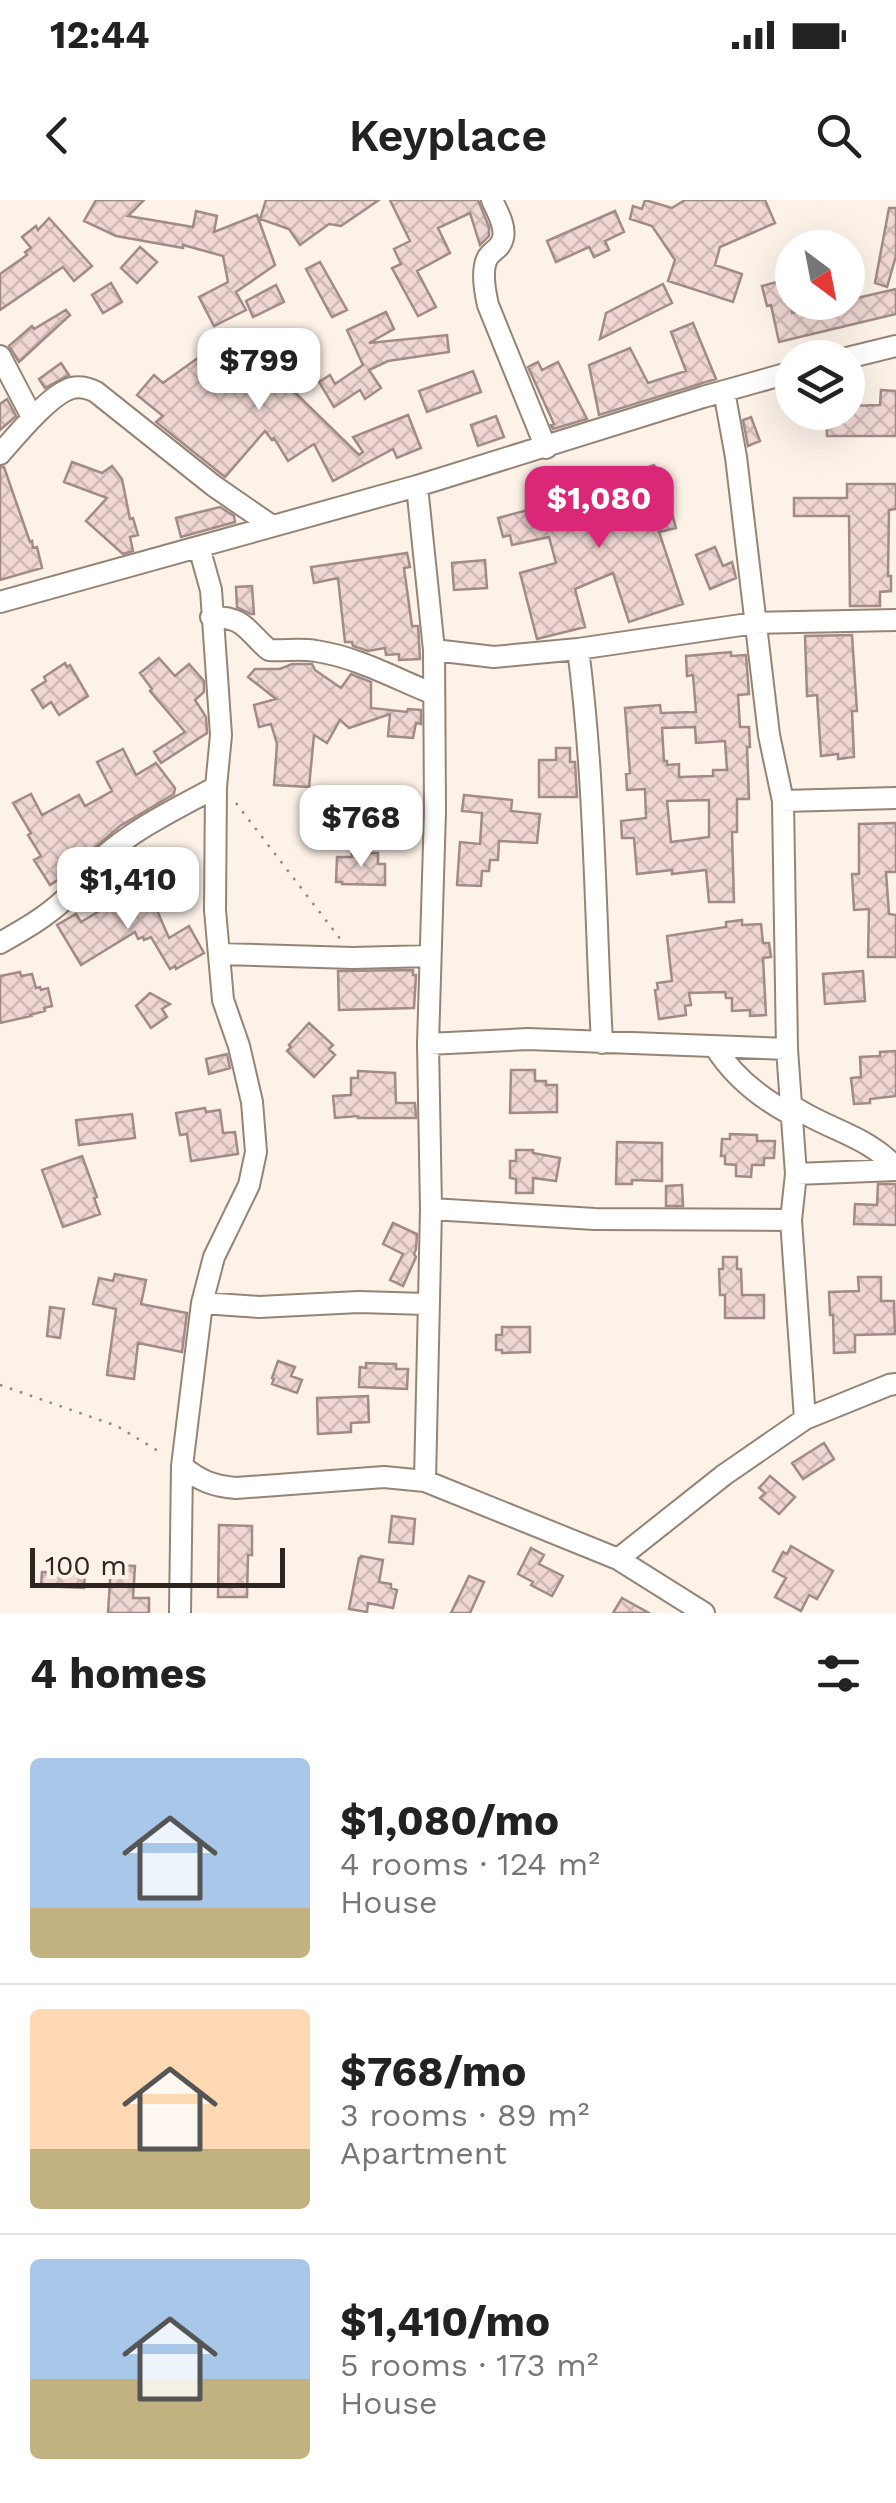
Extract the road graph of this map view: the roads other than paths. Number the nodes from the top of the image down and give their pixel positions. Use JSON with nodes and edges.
{"nodes":[{"id":1,"x":492,"y":200,"type":"edge"},
{"id":2,"x":896,"y":346,"type":"edge"},
{"id":3,"x":865,"y":353,"type":"edge"},
{"id":4,"x":0,"y":356,"type":"edge"},
{"id":5,"x":775,"y":377,"type":"edge"},
{"id":6,"x":724,"y":392,"type":"junction"},
{"id":7,"x":32,"y":418,"type":"junction"},
{"id":8,"x":546,"y":448,"type":"junction"},
{"id":9,"x":0,"y":454,"type":"edge"},
{"id":10,"x":417,"y":486,"type":"junction"},
{"id":11,"x":272,"y":526,"type":"junction"},
{"id":12,"x":199,"y":546,"type":"junction"},
{"id":13,"x":0,"y":602,"type":"edge"},
{"id":14,"x":211,"y":617,"type":"junction"},
{"id":15,"x":896,"y":620,"type":"edge"},
{"id":16,"x":755,"y":624,"type":"junction"},
{"id":17,"x":578,"y":649,"type":"junction"},
{"id":18,"x":434,"y":650,"type":"junction"},
{"id":19,"x":434,"y":694,"type":"junction"},
{"id":20,"x":217,"y":794,"type":"junction"},
{"id":21,"x":896,"y":798,"type":"edge"},
{"id":22,"x":783,"y":802,"type":"junction"},
{"id":23,"x":0,"y":944,"type":"edge"},
{"id":24,"x":219,"y":954,"type":"junction"},
{"id":25,"x":430,"y":956,"type":"junction"},
{"id":26,"x":602,"y":1043,"type":"junction"},
{"id":27,"x":428,"y":1044,"type":"junction"},
{"id":28,"x":715,"y":1047,"type":"junction"},
{"id":29,"x":788,"y":1048,"type":"junction"},
{"id":30,"x":792,"y":1110,"type":"junction"},
{"id":31,"x":896,"y":1169,"type":"edge"},
{"id":32,"x":796,"y":1174,"type":"junction"},
{"id":33,"x":431,"y":1209,"type":"junction"},
{"id":34,"x":791,"y":1220,"type":"junction"},
{"id":35,"x":202,"y":1303,"type":"junction"},
{"id":36,"x":428,"y":1304,"type":"junction"},
{"id":37,"x":896,"y":1384,"type":"edge"},
{"id":38,"x":806,"y":1419,"type":"junction"},
{"id":39,"x":182,"y":1466,"type":"junction"},
{"id":40,"x":425,"y":1481,"type":"junction"},
{"id":41,"x":618,"y":1559,"type":"junction"},
{"id":42,"x":180,"y":1613,"type":"edge"},
{"id":43,"x":704,"y":1613,"type":"edge"}],
"edges":[{"from":1,"to":8,"type":"street"},
{"from":2,"to":3,"type":"street"},
{"from":4,"to":7,"type":"street"},
{"from":5,"to":6,"type":"street"},
{"from":6,"to":8,"type":"street"},
{"from":6,"to":16,"type":"street"},
{"from":7,"to":9,"type":"street"},
{"from":7,"to":11,"type":"street"},
{"from":8,"to":10,"type":"street"},
{"from":10,"to":11,"type":"street"},
{"from":10,"to":18,"type":"street"},
{"from":11,"to":12,"type":"street"},
{"from":12,"to":13,"type":"street"},
{"from":12,"to":14,"type":"street"},
{"from":14,"to":19,"type":"street"},
{"from":14,"to":20,"type":"street"},
{"from":15,"to":16,"type":"street"},
{"from":16,"to":17,"type":"street"},
{"from":16,"to":22,"type":"street"},
{"from":17,"to":18,"type":"street"},
{"from":17,"to":26,"type":"street"},
{"from":18,"to":19,"type":"street"},
{"from":19,"to":25,"type":"street"},
{"from":20,"to":23,"type":"street"},
{"from":20,"to":24,"type":"street"},
{"from":21,"to":22,"type":"street"},
{"from":22,"to":29,"type":"street"},
{"from":24,"to":25,"type":"street"},
{"from":24,"to":35,"type":"street"},
{"from":25,"to":27,"type":"street"},
{"from":26,"to":27,"type":"street"},
{"from":26,"to":28,"type":"street"},
{"from":27,"to":33,"type":"street"},
{"from":28,"to":29,"type":"street"},
{"from":28,"to":30,"type":"street"},
{"from":29,"to":30,"type":"street"},
{"from":30,"to":31,"type":"street"},
{"from":30,"to":32,"type":"street"},
{"from":31,"to":32,"type":"street"},
{"from":32,"to":34,"type":"street"},
{"from":33,"to":34,"type":"street"},
{"from":33,"to":36,"type":"street"},
{"from":34,"to":38,"type":"street"},
{"from":35,"to":36,"type":"street"},
{"from":35,"to":39,"type":"street"},
{"from":36,"to":40,"type":"street"},
{"from":37,"to":38,"type":"street"},
{"from":38,"to":41,"type":"street"},
{"from":39,"to":40,"type":"street"},
{"from":39,"to":42,"type":"street"},
{"from":40,"to":41,"type":"street"},
{"from":41,"to":43,"type":"street"}]}
